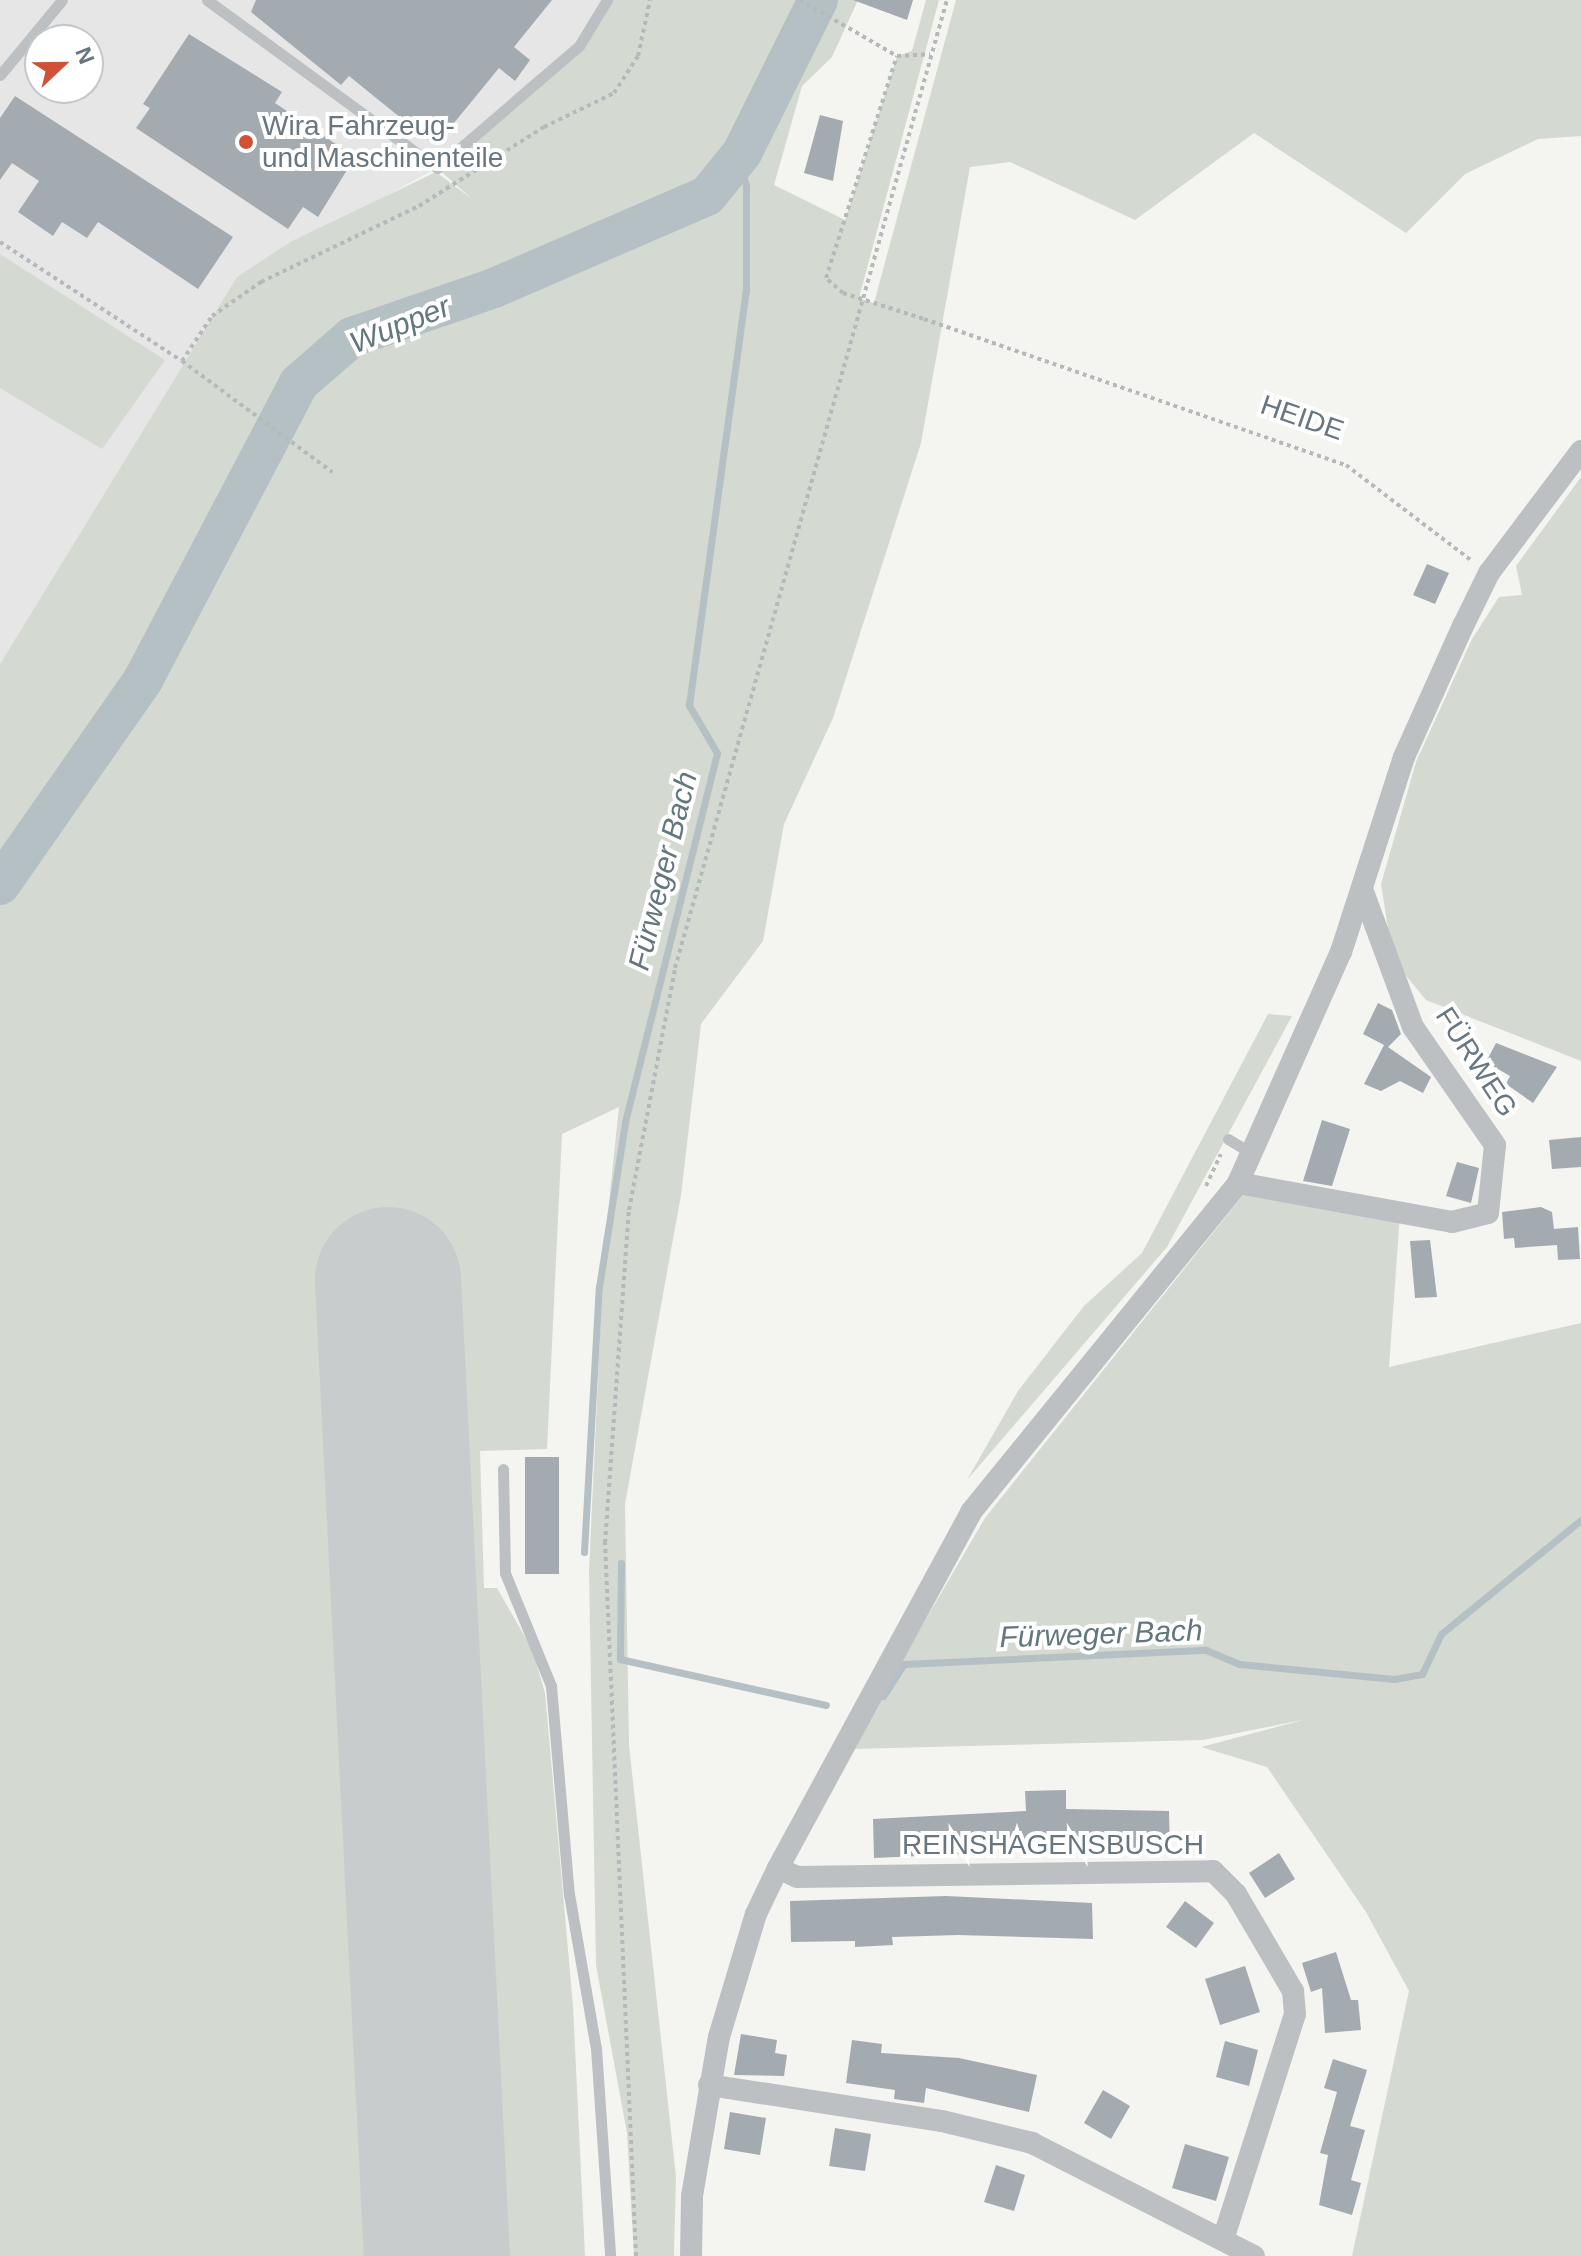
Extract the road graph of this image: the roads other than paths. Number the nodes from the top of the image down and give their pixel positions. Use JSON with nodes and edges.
{"nodes":[{"id":1,"x":62,"y":0,"type":"edge"},
{"id":2,"x":207,"y":0,"type":"edge"},
{"id":3,"x":607,"y":0,"type":"edge"},
{"id":4,"x":0,"y":75,"type":"edge"},
{"id":5,"x":1581,"y":451,"type":"edge"},
{"id":6,"x":1362,"y":889,"type":"junction"},
{"id":7,"x":1228,"y":1139,"type":"dead end"},
{"id":8,"x":1253,"y":1155,"type":"junction"},
{"id":9,"x":1238,"y":1183,"type":"junction"},
{"id":10,"x":503,"y":1469,"type":"dead end"},
{"id":11,"x":778,"y":1868,"type":"junction"},
{"id":12,"x":709,"y":2085,"type":"junction"},
{"id":13,"x":1223,"y":2240,"type":"junction"},
{"id":14,"x":610,"y":2256,"type":"edge"},
{"id":15,"x":691,"y":2256,"type":"edge"},
{"id":16,"x":1254,"y":2256,"type":"edge"}],
"edges":[{"from":1,"to":4,"type":"lane"},
{"from":2,"to":3,"type":"lane"},
{"from":5,"to":6,"type":"street"},
{"from":6,"to":8,"type":"street"},
{"from":6,"to":9,"type":"street","name":"FÜRWEG"},
{"from":7,"to":8,"type":"lane"},
{"from":8,"to":9,"type":"street"},
{"from":9,"to":11,"type":"street"},
{"from":10,"to":14,"type":"lane"},
{"from":11,"to":12,"type":"street"},
{"from":11,"to":13,"type":"street","name":"REINSHAGENSBUSCH"},
{"from":12,"to":13,"type":"street"},
{"from":12,"to":15,"type":"street"},
{"from":13,"to":16,"type":"street"}]}
